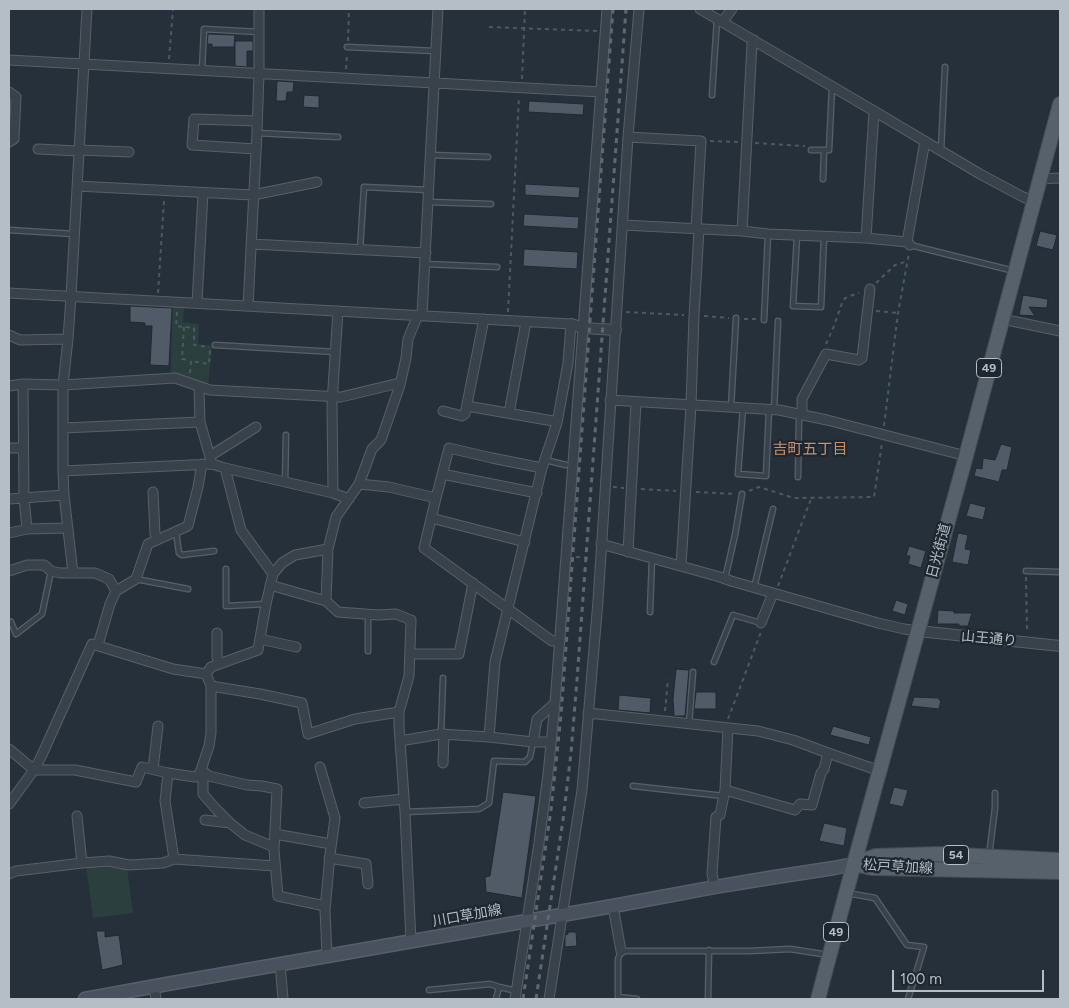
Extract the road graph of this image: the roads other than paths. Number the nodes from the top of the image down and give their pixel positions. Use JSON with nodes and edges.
{"nodes":[{"id":1,"x":86,"y":9,"type":"edge"},
{"id":2,"x":259,"y":9,"type":"edge"},
{"id":3,"x":438,"y":9,"type":"edge"},
{"id":4,"x":606,"y":9,"type":"edge"},
{"id":5,"x":639,"y":9,"type":"edge"},
{"id":6,"x":700,"y":9,"type":"edge"},
{"id":7,"x":732,"y":9,"type":"edge"},
{"id":8,"x":720,"y":19,"type":"junction"},
{"id":9,"x":259,"y":32,"type":"junction"},
{"id":10,"x":754,"y":40,"type":"junction"},
{"id":11,"x":347,"y":47,"type":"dead end"},
{"id":12,"x":435,"y":51,"type":"junction"},
{"id":13,"x":9,"y":60,"type":"edge"},
{"id":14,"x":84,"y":64,"type":"junction"},
{"id":15,"x":945,"y":67,"type":"dead end"},
{"id":16,"x":202,"y":70,"type":"junction"},
{"id":17,"x":259,"y":73,"type":"junction"},
{"id":18,"x":434,"y":83,"type":"junction"},
{"id":19,"x":832,"y":86,"type":"junction"},
{"id":20,"x":9,"y":92,"type":"edge"},
{"id":21,"x":601,"y":92,"type":"junction"},
{"id":22,"x":712,"y":95,"type":"dead end"},
{"id":23,"x":1060,"y":104,"type":"edge"},
{"id":24,"x":874,"y":111,"type":"junction"},
{"id":25,"x":257,"y":121,"type":"junction"},
{"id":26,"x":257,"y":133,"type":"junction"},
{"id":27,"x":338,"y":137,"type":"dead end"},
{"id":28,"x":628,"y":137,"type":"junction"},
{"id":29,"x":925,"y":141,"type":"junction"},
{"id":30,"x":9,"y":142,"type":"edge"},
{"id":31,"x":38,"y":149,"type":"dead end"},
{"id":32,"x":256,"y":149,"type":"junction"},
{"id":33,"x":79,"y":150,"type":"junction"},
{"id":34,"x":810,"y":150,"type":"road end"},
{"id":35,"x":824,"y":150,"type":"junction"},
{"id":36,"x":941,"y":151,"type":"junction"},
{"id":37,"x":129,"y":152,"type":"dead end"},
{"id":38,"x":431,"y":155,"type":"junction"},
{"id":39,"x":488,"y":157,"type":"dead end"},
{"id":40,"x":1040,"y":178,"type":"junction"},
{"id":41,"x":1060,"y":178,"type":"edge"},
{"id":42,"x":823,"y":179,"type":"dead end"},
{"id":43,"x":317,"y":182,"type":"dead end"},
{"id":44,"x":77,"y":186,"type":"junction"},
{"id":45,"x":428,"y":190,"type":"junction"},
{"id":46,"x":203,"y":193,"type":"junction"},
{"id":47,"x":253,"y":195,"type":"junction"},
{"id":48,"x":1034,"y":201,"type":"junction"},
{"id":49,"x":428,"y":202,"type":"junction"},
{"id":50,"x":491,"y":204,"type":"dead end"},
{"id":51,"x":623,"y":225,"type":"junction"},
{"id":52,"x":698,"y":229,"type":"junction"},
{"id":53,"x":9,"y":230,"type":"edge"},
{"id":54,"x":742,"y":231,"type":"junction"},
{"id":55,"x":74,"y":234,"type":"junction"},
{"id":56,"x":768,"y":234,"type":"junction"},
{"id":57,"x":797,"y":235,"type":"junction"},
{"id":58,"x":824,"y":236,"type":"junction"},
{"id":59,"x":866,"y":238,"type":"junction"},
{"id":60,"x":251,"y":244,"type":"junction"},
{"id":61,"x":908,"y":244,"type":"junction"},
{"id":62,"x":360,"y":250,"type":"junction"},
{"id":63,"x":426,"y":253,"type":"junction"},
{"id":64,"x":425,"y":264,"type":"junction"},
{"id":65,"x":497,"y":267,"type":"dead end"},
{"id":66,"x":1015,"y":271,"type":"junction"},
{"id":67,"x":870,"y":289,"type":"road end"},
{"id":68,"x":9,"y":293,"type":"edge"},
{"id":69,"x":71,"y":296,"type":"junction"},
{"id":70,"x":197,"y":303,"type":"junction"},
{"id":71,"x":248,"y":306,"type":"junction"},
{"id":72,"x":338,"y":310,"type":"junction"},
{"id":73,"x":420,"y":315,"type":"junction"},
{"id":74,"x":736,"y":318,"type":"dead end"},
{"id":75,"x":484,"y":319,"type":"junction"},
{"id":76,"x":1002,"y":319,"type":"junction"},
{"id":77,"x":764,"y":320,"type":"dead end"},
{"id":78,"x":778,"y":321,"type":"dead end"},
{"id":79,"x":526,"y":322,"type":"junction"},
{"id":80,"x":571,"y":324,"type":"junction"},
{"id":81,"x":583,"y":328,"type":"junction"},
{"id":82,"x":616,"y":330,"type":"junction"},
{"id":83,"x":1060,"y":331,"type":"edge"},
{"id":84,"x":9,"y":335,"type":"edge"},
{"id":85,"x":68,"y":340,"type":"junction"},
{"id":86,"x":215,"y":345,"type":"dead end"},
{"id":87,"x":335,"y":352,"type":"junction"},
{"id":88,"x":23,"y":384,"type":"junction"},
{"id":89,"x":63,"y":385,"type":"junction"},
{"id":90,"x":400,"y":385,"type":"junction"},
{"id":91,"x":9,"y":386,"type":"edge"},
{"id":92,"x":199,"y":387,"type":"junction"},
{"id":93,"x":332,"y":396,"type":"junction"},
{"id":94,"x":610,"y":400,"type":"junction"},
{"id":95,"x":636,"y":402,"type":"junction"},
{"id":96,"x":691,"y":405,"type":"junction"},
{"id":97,"x":467,"y":406,"type":"junction"},
{"id":98,"x":730,"y":407,"type":"junction"},
{"id":99,"x":743,"y":408,"type":"junction"},
{"id":100,"x":771,"y":409,"type":"junction"},
{"id":101,"x":443,"y":412,"type":"dead end"},
{"id":102,"x":509,"y":413,"type":"junction"},
{"id":103,"x":800,"y":414,"type":"junction"},
{"id":104,"x":200,"y":422,"type":"junction"},
{"id":105,"x":557,"y":424,"type":"junction"},
{"id":106,"x":256,"y":427,"type":"dead end"},
{"id":107,"x":63,"y":428,"type":"junction"},
{"id":108,"x":286,"y":435,"type":"dead end"},
{"id":109,"x":9,"y":448,"type":"edge"},
{"id":110,"x":23,"y":448,"type":"junction"},
{"id":111,"x":966,"y":456,"type":"junction"},
{"id":112,"x":211,"y":460,"type":"junction"},
{"id":113,"x":202,"y":464,"type":"junction"},
{"id":114,"x":544,"y":464,"type":"junction"},
{"id":115,"x":566,"y":464,"type":"dead end"},
{"id":116,"x":225,"y":468,"type":"junction"},
{"id":117,"x":63,"y":471,"type":"junction"},
{"id":118,"x":442,"y":474,"type":"junction"},
{"id":119,"x":798,"y":477,"type":"dead end"},
{"id":120,"x":285,"y":482,"type":"junction"},
{"id":121,"x":359,"y":484,"type":"junction"},
{"id":122,"x":153,"y":492,"type":"dead end"},
{"id":123,"x":333,"y":493,"type":"junction"},
{"id":124,"x":537,"y":493,"type":"junction"},
{"id":125,"x":742,"y":494,"type":"road end"},
{"id":126,"x":64,"y":495,"type":"junction"},
{"id":127,"x":24,"y":498,"type":"junction"},
{"id":128,"x":436,"y":498,"type":"junction"},
{"id":129,"x":9,"y":499,"type":"edge"},
{"id":130,"x":350,"y":499,"type":"junction"},
{"id":131,"x":772,"y":509,"type":"dead end"},
{"id":132,"x":431,"y":518,"type":"junction"},
{"id":133,"x":68,"y":528,"type":"junction"},
{"id":134,"x":27,"y":529,"type":"junction"},
{"id":135,"x":176,"y":531,"type":"junction"},
{"id":136,"x":9,"y":532,"type":"edge"},
{"id":137,"x":158,"y":539,"type":"junction"},
{"id":138,"x":525,"y":542,"type":"junction"},
{"id":139,"x":601,"y":544,"type":"junction"},
{"id":140,"x":328,"y":549,"type":"junction"},
{"id":141,"x":214,"y":551,"type":"dead end"},
{"id":142,"x":628,"y":552,"type":"junction"},
{"id":143,"x":652,"y":558,"type":"junction"},
{"id":144,"x":681,"y":566,"type":"junction"},
{"id":145,"x":226,"y":569,"type":"dead end"},
{"id":146,"x":9,"y":571,"type":"edge"},
{"id":147,"x":51,"y":571,"type":"junction"},
{"id":148,"x":1026,"y":571,"type":"road end"},
{"id":149,"x":1060,"y":572,"type":"edge"},
{"id":150,"x":73,"y":573,"type":"junction"},
{"id":151,"x":272,"y":574,"type":"junction"},
{"id":152,"x":136,"y":579,"type":"junction"},
{"id":153,"x":725,"y":579,"type":"junction"},
{"id":154,"x":473,"y":583,"type":"junction"},
{"id":155,"x":270,"y":585,"type":"junction"},
{"id":156,"x":754,"y":588,"type":"junction"},
{"id":157,"x":188,"y":589,"type":"dead end"},
{"id":158,"x":116,"y":592,"type":"junction"},
{"id":159,"x":774,"y":593,"type":"junction"},
{"id":160,"x":326,"y":602,"type":"junction"},
{"id":161,"x":266,"y":604,"type":"junction"},
{"id":162,"x":508,"y":609,"type":"junction"},
{"id":163,"x":650,"y":612,"type":"dead end"},
{"id":164,"x":368,"y":614,"type":"junction"},
{"id":165,"x":11,"y":622,"type":"dead end"},
{"id":166,"x":761,"y":623,"type":"joint"},
{"id":167,"x":918,"y":631,"type":"junction"},
{"id":168,"x":217,"y":633,"type":"dead end"},
{"id":169,"x":260,"y":639,"type":"junction"},
{"id":170,"x":560,"y":641,"type":"junction"},
{"id":171,"x":98,"y":645,"type":"junction"},
{"id":172,"x":1060,"y":646,"type":"edge"},
{"id":173,"x":296,"y":647,"type":"dead end"},
{"id":174,"x":368,"y":651,"type":"dead end"},
{"id":175,"x":410,"y":654,"type":"junction"},
{"id":176,"x":714,"y":662,"type":"dead end"},
{"id":177,"x":219,"y":664,"type":"junction"},
{"id":178,"x":693,"y":672,"type":"dead end"},
{"id":179,"x":206,"y":674,"type":"junction"},
{"id":180,"x":443,"y":678,"type":"dead end"},
{"id":181,"x":211,"y":686,"type":"junction"},
{"id":182,"x":555,"y":703,"type":"junction"},
{"id":183,"x":400,"y":712,"type":"junction"},
{"id":184,"x":588,"y":713,"type":"junction"},
{"id":185,"x":689,"y":724,"type":"junction"},
{"id":186,"x":158,"y":726,"type":"dead end"},
{"id":187,"x":728,"y":728,"type":"junction"},
{"id":188,"x":442,"y":734,"type":"junction"},
{"id":189,"x":489,"y":737,"type":"junction"},
{"id":190,"x":400,"y":741,"type":"junction"},
{"id":191,"x":533,"y":742,"type":"junction"},
{"id":192,"x":551,"y":742,"type":"junction"},
{"id":193,"x":9,"y":749,"type":"edge"},
{"id":194,"x":828,"y":753,"type":"junction"},
{"id":195,"x":443,"y":762,"type":"dead end"},
{"id":196,"x":320,"y":767,"type":"dead end"},
{"id":197,"x":153,"y":769,"type":"junction"},
{"id":198,"x":34,"y":770,"type":"junction"},
{"id":199,"x":201,"y":770,"type":"junction"},
{"id":200,"x":880,"y":771,"type":"junction"},
{"id":201,"x":168,"y":773,"type":"junction"},
{"id":202,"x":633,"y":786,"type":"dead end"},
{"id":203,"x":724,"y":793,"type":"junction"},
{"id":204,"x":995,"y":793,"type":"dead end"},
{"id":205,"x":404,"y":799,"type":"junction"},
{"id":206,"x":364,"y":803,"type":"dead end"},
{"id":207,"x":9,"y":804,"type":"edge"},
{"id":208,"x":405,"y":812,"type":"junction"},
{"id":209,"x":77,"y":816,"type":"dead end"},
{"id":210,"x":205,"y":820,"type":"dead end"},
{"id":211,"x":230,"y":823,"type":"junction"},
{"id":212,"x":275,"y":834,"type":"junction"},
{"id":213,"x":332,"y":844,"type":"junction"},
{"id":214,"x":274,"y":847,"type":"junction"},
{"id":215,"x":988,"y":857,"type":"junction"},
{"id":216,"x":329,"y":858,"type":"junction"},
{"id":217,"x":174,"y":859,"type":"junction"},
{"id":218,"x":1060,"y":860,"type":"edge"},
{"id":219,"x":82,"y":863,"type":"junction"},
{"id":220,"x":854,"y":864,"type":"junction"},
{"id":221,"x":275,"y":866,"type":"junction"},
{"id":222,"x":1060,"y":872,"type":"edge"},
{"id":223,"x":9,"y":874,"type":"edge"},
{"id":224,"x":368,"y":884,"type":"dead end"},
{"id":225,"x":715,"y":887,"type":"junction"},
{"id":226,"x":846,"y":893,"type":"junction"},
{"id":227,"x":325,"y":906,"type":"junction"},
{"id":228,"x":612,"y":906,"type":"junction"},
{"id":229,"x":562,"y":914,"type":"junction"},
{"id":230,"x":527,"y":921,"type":"junction"},
{"id":231,"x":411,"y":941,"type":"junction"},
{"id":232,"x":709,"y":950,"type":"junction"},
{"id":233,"x":621,"y":951,"type":"junction"},
{"id":234,"x":327,"y":955,"type":"junction"},
{"id":235,"x":830,"y":955,"type":"junction"},
{"id":236,"x":280,"y":964,"type":"junction"},
{"id":237,"x":154,"y":986,"type":"junction"},
{"id":238,"x":499,"y":987,"type":"junction"},
{"id":239,"x":429,"y":990,"type":"dead end"},
{"id":240,"x":516,"y":995,"type":"edge"},
{"id":241,"x":618,"y":998,"type":"edge"},
{"id":242,"x":85,"y":999,"type":"edge"},
{"id":243,"x":156,"y":999,"type":"edge"},
{"id":244,"x":283,"y":999,"type":"edge"},
{"id":245,"x":496,"y":999,"type":"edge"},
{"id":246,"x":549,"y":999,"type":"edge"},
{"id":247,"x":638,"y":999,"type":"edge"},
{"id":248,"x":708,"y":999,"type":"edge"},
{"id":249,"x":818,"y":999,"type":"edge"},
{"id":250,"x":908,"y":999,"type":"edge"}],
"edges":[{"from":1,"to":14,"type":"street"},
{"from":2,"to":9,"type":"street"},
{"from":3,"to":12,"type":"street"},
{"from":4,"to":21,"type":"street"},
{"from":5,"to":28,"type":"street"},
{"from":6,"to":8,"type":"street"},
{"from":7,"to":8,"type":"street"},
{"from":8,"to":10,"type":"street"},
{"from":8,"to":22,"type":"lane"},
{"from":9,"to":16,"type":"lane"},
{"from":9,"to":17,"type":"street"},
{"from":10,"to":19,"type":"street"},
{"from":10,"to":54,"type":"street"},
{"from":11,"to":12,"type":"lane"},
{"from":12,"to":18,"type":"street"},
{"from":13,"to":14,"type":"street"},
{"from":14,"to":16,"type":"street"},
{"from":14,"to":33,"type":"street"},
{"from":15,"to":36,"type":"lane"},
{"from":16,"to":17,"type":"street"},
{"from":17,"to":18,"type":"street"},
{"from":17,"to":25,"type":"street"},
{"from":18,"to":21,"type":"street"},
{"from":18,"to":38,"type":"street"},
{"from":19,"to":24,"type":"street"},
{"from":19,"to":35,"type":"lane"},
{"from":20,"to":30,"type":"street"},
{"from":21,"to":81,"type":"street"},
{"from":23,"to":40,"type":"main road","name":"日光街道","number":"49"},
{"from":24,"to":29,"type":"street"},
{"from":24,"to":59,"type":"street"},
{"from":25,"to":26,"type":"street"},
{"from":25,"to":32,"type":"street"},
{"from":26,"to":27,"type":"lane"},
{"from":26,"to":32,"type":"street"},
{"from":28,"to":51,"type":"street"},
{"from":28,"to":52,"type":"street"},
{"from":29,"to":36,"type":"street"},
{"from":29,"to":61,"type":"street"},
{"from":31,"to":33,"type":"street"},
{"from":32,"to":47,"type":"street"},
{"from":33,"to":37,"type":"street"},
{"from":33,"to":44,"type":"street"},
{"from":34,"to":35,"type":"lane"},
{"from":35,"to":42,"type":"lane"},
{"from":36,"to":48,"type":"street"},
{"from":38,"to":39,"type":"lane"},
{"from":38,"to":45,"type":"street"},
{"from":40,"to":41,"type":"street"},
{"from":40,"to":48,"type":"main road","name":"日光街道","number":"49"},
{"from":43,"to":47,"type":"street"},
{"from":44,"to":46,"type":"street"},
{"from":44,"to":55,"type":"street"},
{"from":45,"to":49,"type":"street"},
{"from":45,"to":62,"type":"lane"},
{"from":46,"to":47,"type":"street"},
{"from":46,"to":70,"type":"street"},
{"from":47,"to":60,"type":"street"},
{"from":48,"to":66,"type":"main road","name":"日光街道","number":"49"},
{"from":49,"to":50,"type":"lane"},
{"from":49,"to":63,"type":"street"},
{"from":51,"to":52,"type":"street"},
{"from":51,"to":82,"type":"street"},
{"from":52,"to":54,"type":"street"},
{"from":52,"to":96,"type":"street"},
{"from":53,"to":55,"type":"lane"},
{"from":54,"to":56,"type":"street"},
{"from":55,"to":69,"type":"street"},
{"from":56,"to":57,"type":"street"},
{"from":56,"to":77,"type":"lane"},
{"from":57,"to":58,"type":"street"},
{"from":57,"to":58,"type":"lane"},
{"from":58,"to":59,"type":"street"},
{"from":59,"to":61,"type":"street"},
{"from":60,"to":62,"type":"street"},
{"from":60,"to":71,"type":"street"},
{"from":61,"to":66,"type":"lane"},
{"from":62,"to":63,"type":"street"},
{"from":63,"to":64,"type":"street"},
{"from":64,"to":65,"type":"lane"},
{"from":64,"to":73,"type":"street"},
{"from":66,"to":76,"type":"main road","name":"日光街道","number":"49"},
{"from":67,"to":103,"type":"street"},
{"from":68,"to":69,"type":"street"},
{"from":69,"to":70,"type":"street"},
{"from":69,"to":85,"type":"street"},
{"from":70,"to":71,"type":"street"},
{"from":71,"to":72,"type":"street"},
{"from":72,"to":73,"type":"street"},
{"from":72,"to":87,"type":"street"},
{"from":73,"to":75,"type":"street"},
{"from":73,"to":90,"type":"street"},
{"from":74,"to":98,"type":"lane"},
{"from":75,"to":79,"type":"street"},
{"from":75,"to":97,"type":"street"},
{"from":76,"to":83,"type":"street"},
{"from":76,"to":111,"type":"main road","name":"日光街道","number":"49"},
{"from":78,"to":100,"type":"lane"},
{"from":79,"to":80,"type":"street"},
{"from":79,"to":102,"type":"street"},
{"from":80,"to":81,"type":"street"},
{"from":80,"to":105,"type":"street"},
{"from":81,"to":82,"type":"street"},
{"from":81,"to":170,"type":"street"},
{"from":82,"to":94,"type":"street"},
{"from":84,"to":85,"type":"street"},
{"from":85,"to":89,"type":"street"},
{"from":86,"to":87,"type":"lane"},
{"from":87,"to":93,"type":"street"},
{"from":88,"to":89,"type":"street"},
{"from":88,"to":91,"type":"street"},
{"from":88,"to":110,"type":"street"},
{"from":89,"to":92,"type":"street"},
{"from":89,"to":107,"type":"street"},
{"from":90,"to":93,"type":"street"},
{"from":90,"to":121,"type":"street"},
{"from":92,"to":93,"type":"street"},
{"from":92,"to":104,"type":"street"},
{"from":93,"to":123,"type":"street"},
{"from":94,"to":95,"type":"street"},
{"from":94,"to":139,"type":"street"},
{"from":95,"to":96,"type":"street"},
{"from":95,"to":142,"type":"street"},
{"from":96,"to":98,"type":"street"},
{"from":96,"to":144,"type":"street"},
{"from":97,"to":101,"type":"street"},
{"from":97,"to":102,"type":"street"},
{"from":98,"to":99,"type":"street"},
{"from":99,"to":100,"type":"street"},
{"from":99,"to":100,"type":"lane"},
{"from":100,"to":103,"type":"street"},
{"from":102,"to":105,"type":"street"},
{"from":103,"to":111,"type":"street"},
{"from":103,"to":119,"type":"lane"},
{"from":104,"to":107,"type":"street"},
{"from":104,"to":112,"type":"street"},
{"from":105,"to":114,"type":"street"},
{"from":106,"to":112,"type":"street"},
{"from":107,"to":117,"type":"street"},
{"from":108,"to":120,"type":"lane"},
{"from":109,"to":110,"type":"street"},
{"from":110,"to":127,"type":"street"},
{"from":111,"to":167,"type":"main road","name":"日光街道","number":"49"},
{"from":112,"to":113,"type":"street"},
{"from":112,"to":116,"type":"street"},
{"from":113,"to":117,"type":"street"},
{"from":113,"to":135,"type":"street"},
{"from":114,"to":115,"type":"lane"},
{"from":114,"to":118,"type":"street"},
{"from":114,"to":124,"type":"street"},
{"from":116,"to":120,"type":"street"},
{"from":116,"to":151,"type":"street"},
{"from":117,"to":126,"type":"street"},
{"from":118,"to":124,"type":"street"},
{"from":118,"to":128,"type":"street"},
{"from":120,"to":123,"type":"street"},
{"from":121,"to":128,"type":"street"},
{"from":121,"to":130,"type":"street"},
{"from":122,"to":137,"type":"street"},
{"from":123,"to":130,"type":"street"},
{"from":124,"to":138,"type":"street"},
{"from":125,"to":153,"type":"lane"},
{"from":126,"to":127,"type":"street"},
{"from":126,"to":133,"type":"street"},
{"from":127,"to":129,"type":"street"},
{"from":127,"to":134,"type":"street"},
{"from":128,"to":132,"type":"street"},
{"from":130,"to":140,"type":"street"},
{"from":131,"to":156,"type":"lane"},
{"from":132,"to":138,"type":"street"},
{"from":132,"to":154,"type":"street"},
{"from":133,"to":134,"type":"street"},
{"from":133,"to":150,"type":"street"},
{"from":134,"to":136,"type":"street"},
{"from":135,"to":137,"type":"street"},
{"from":135,"to":141,"type":"lane"},
{"from":137,"to":152,"type":"street"},
{"from":138,"to":162,"type":"street"},
{"from":139,"to":142,"type":"street"},
{"from":139,"to":184,"type":"street"},
{"from":140,"to":151,"type":"street"},
{"from":140,"to":160,"type":"street"},
{"from":142,"to":143,"type":"street"},
{"from":143,"to":144,"type":"street"},
{"from":143,"to":163,"type":"lane"},
{"from":144,"to":153,"type":"street"},
{"from":145,"to":161,"type":"lane"},
{"from":146,"to":147,"type":"street"},
{"from":147,"to":150,"type":"street"},
{"from":147,"to":165,"type":"lane"},
{"from":148,"to":149,"type":"lane"},
{"from":150,"to":158,"type":"street"},
{"from":151,"to":155,"type":"street"},
{"from":152,"to":157,"type":"lane"},
{"from":152,"to":158,"type":"street"},
{"from":153,"to":156,"type":"street"},
{"from":154,"to":162,"type":"street"},
{"from":154,"to":175,"type":"street"},
{"from":155,"to":160,"type":"street"},
{"from":155,"to":161,"type":"street"},
{"from":156,"to":159,"type":"street"},
{"from":158,"to":171,"type":"street"},
{"from":159,"to":166,"type":"street"},
{"from":159,"to":167,"type":"street"},
{"from":160,"to":164,"type":"street"},
{"from":161,"to":169,"type":"street"},
{"from":162,"to":170,"type":"street"},
{"from":162,"to":189,"type":"street"},
{"from":164,"to":174,"type":"lane"},
{"from":164,"to":175,"type":"street"},
{"from":166,"to":176,"type":"lane"},
{"from":167,"to":172,"type":"street","name":"山王通り"},
{"from":167,"to":200,"type":"main road","name":"日光街道","number":"49"},
{"from":168,"to":177,"type":"street"},
{"from":169,"to":173,"type":"street"},
{"from":169,"to":177,"type":"street"},
{"from":170,"to":182,"type":"street"},
{"from":171,"to":179,"type":"street"},
{"from":171,"to":198,"type":"street"},
{"from":175,"to":183,"type":"street"},
{"from":177,"to":179,"type":"street"},
{"from":178,"to":185,"type":"lane"},
{"from":179,"to":181,"type":"street"},
{"from":180,"to":188,"type":"lane"},
{"from":181,"to":183,"type":"street"},
{"from":181,"to":199,"type":"street"},
{"from":182,"to":191,"type":"street"},
{"from":182,"to":192,"type":"street"},
{"from":183,"to":190,"type":"street"},
{"from":184,"to":185,"type":"street"},
{"from":184,"to":229,"type":"street"},
{"from":185,"to":187,"type":"street"},
{"from":186,"to":197,"type":"street"},
{"from":187,"to":194,"type":"street"},
{"from":187,"to":203,"type":"street"},
{"from":188,"to":189,"type":"street"},
{"from":188,"to":190,"type":"street"},
{"from":188,"to":195,"type":"street"},
{"from":189,"to":191,"type":"street"},
{"from":190,"to":205,"type":"street"},
{"from":191,"to":192,"type":"street"},
{"from":191,"to":208,"type":"lane"},
{"from":192,"to":230,"type":"street"},
{"from":193,"to":198,"type":"street"},
{"from":194,"to":200,"type":"street"},
{"from":194,"to":203,"type":"street"},
{"from":196,"to":213,"type":"street"},
{"from":197,"to":198,"type":"street"},
{"from":197,"to":201,"type":"street"},
{"from":198,"to":207,"type":"street"},
{"from":199,"to":201,"type":"street"},
{"from":199,"to":211,"type":"street"},
{"from":199,"to":212,"type":"street"},
{"from":200,"to":220,"type":"main road","name":"日光街道","number":"49"},
{"from":201,"to":217,"type":"street"},
{"from":202,"to":203,"type":"lane"},
{"from":203,"to":225,"type":"street"},
{"from":204,"to":215,"type":"lane"},
{"from":205,"to":206,"type":"street"},
{"from":205,"to":208,"type":"street"},
{"from":208,"to":231,"type":"street"},
{"from":209,"to":219,"type":"street"},
{"from":210,"to":211,"type":"street"},
{"from":211,"to":214,"type":"street"},
{"from":212,"to":213,"type":"street"},
{"from":212,"to":214,"type":"street"},
{"from":213,"to":216,"type":"street"},
{"from":214,"to":221,"type":"street"},
{"from":215,"to":218,"type":"main road","name":"松戸草加線","number":"54"},
{"from":215,"to":220,"type":"main road","name":"松戸草加線","number":"54"},
{"from":216,"to":224,"type":"street"},
{"from":216,"to":227,"type":"street"},
{"from":217,"to":219,"type":"street"},
{"from":217,"to":221,"type":"street"},
{"from":219,"to":223,"type":"street"},
{"from":220,"to":222,"type":"main road","name":"松戸草加線","number":"54"},
{"from":220,"to":225,"type":"main road","name":"川口草加線"},
{"from":220,"to":226,"type":"main road","name":"日光街道","number":"49"},
{"from":221,"to":227,"type":"street"},
{"from":225,"to":228,"type":"main road","name":"川口草加線"},
{"from":226,"to":235,"type":"main road","name":"日光街道","number":"49"},
{"from":226,"to":250,"type":"lane"},
{"from":227,"to":234,"type":"street"},
{"from":228,"to":229,"type":"main road","name":"川口草加線"},
{"from":228,"to":233,"type":"street"},
{"from":229,"to":230,"type":"main road","name":"川口草加線"},
{"from":229,"to":246,"type":"street"},
{"from":230,"to":231,"type":"main road","name":"川口草加線"},
{"from":230,"to":240,"type":"street"},
{"from":231,"to":234,"type":"main road","name":"川口草加線"},
{"from":232,"to":233,"type":"lane"},
{"from":232,"to":235,"type":"lane"},
{"from":232,"to":248,"type":"lane"},
{"from":233,"to":241,"type":"lane"},
{"from":234,"to":236,"type":"main road","name":"川口草加線"},
{"from":235,"to":249,"type":"main road","name":"日光街道","number":"49"},
{"from":236,"to":237,"type":"main road","name":"川口草加線"},
{"from":236,"to":244,"type":"street"},
{"from":237,"to":242,"type":"main road","name":"川口草加線"},
{"from":237,"to":243,"type":"street"},
{"from":238,"to":239,"type":"lane"},
{"from":238,"to":240,"type":"lane"},
{"from":238,"to":245,"type":"lane"},
{"from":241,"to":247,"type":"lane"}]}
